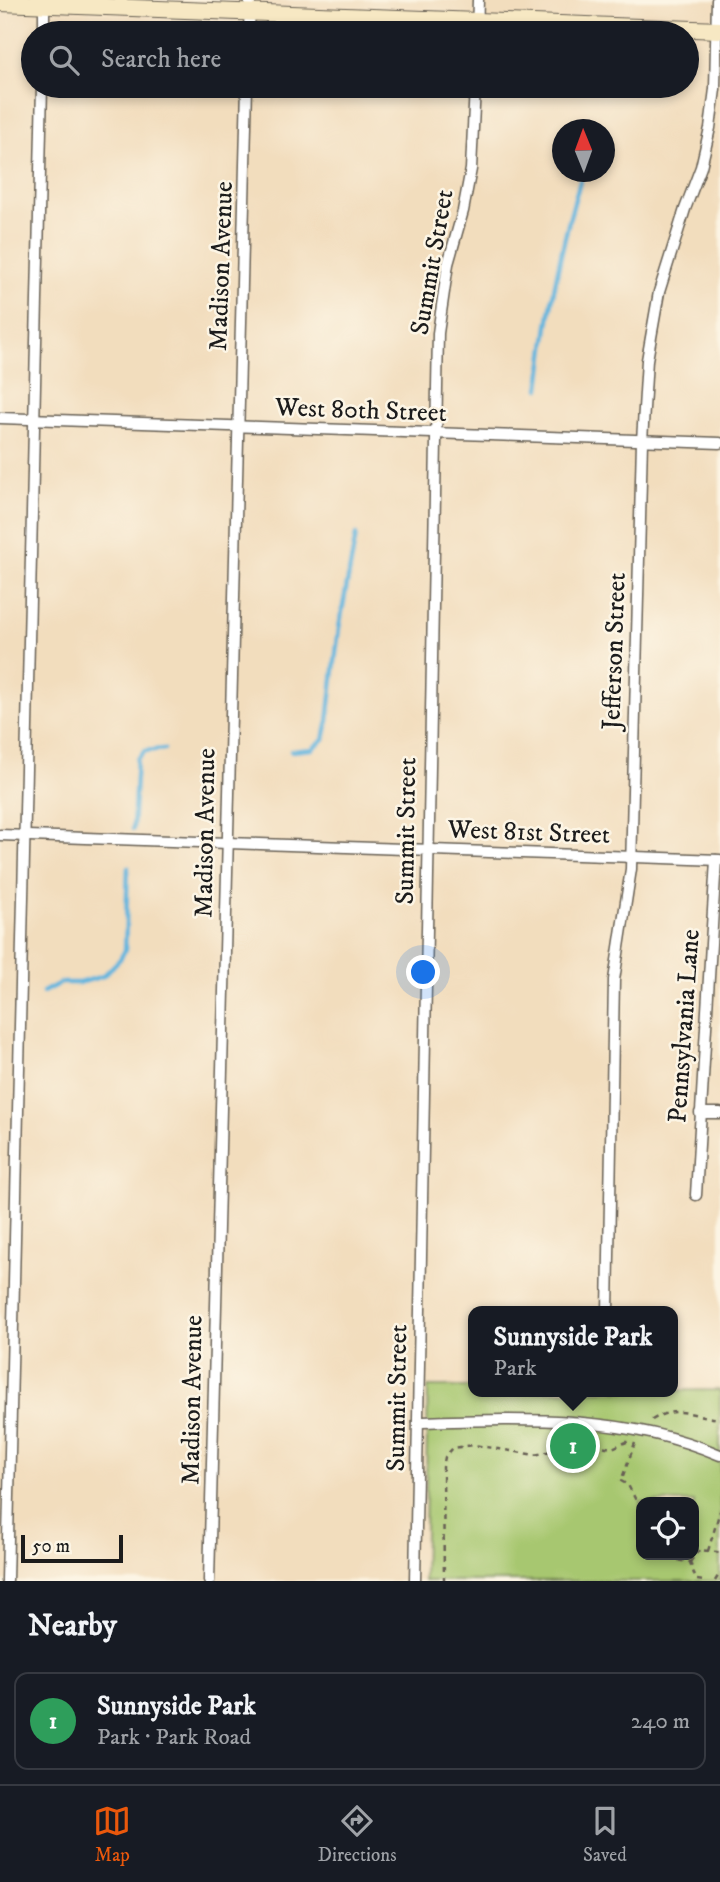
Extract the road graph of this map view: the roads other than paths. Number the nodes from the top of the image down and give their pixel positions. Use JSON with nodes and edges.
{"nodes":[{"id":1,"x":478,"y":0,"type":"edge"},
{"id":2,"x":717,"y":0,"type":"edge"},
{"id":3,"x":0,"y":3,"type":"edge"},
{"id":4,"x":44,"y":4,"type":"junction"},
{"id":5,"x":250,"y":6,"type":"edge"},
{"id":6,"x":44,"y":21,"type":"edge"},
{"id":7,"x":412,"y":21,"type":"edge"},
{"id":8,"x":477,"y":21,"type":"edge"},
{"id":9,"x":699,"y":30,"type":"edge"},
{"id":10,"x":718,"y":30,"type":"edge"},
{"id":11,"x":42,"y":98,"type":"edge"},
{"id":12,"x":247,"y":98,"type":"edge"},
{"id":13,"x":474,"y":98,"type":"edge"},
{"id":14,"x":0,"y":418,"type":"edge"},
{"id":15,"x":33,"y":419,"type":"junction"},
{"id":16,"x":238,"y":427,"type":"junction"},
{"id":17,"x":437,"y":435,"type":"junction"},
{"id":18,"x":642,"y":441,"type":"junction"},
{"id":19,"x":720,"y":443,"type":"edge"},
{"id":20,"x":0,"y":835,"type":"edge"},
{"id":21,"x":25,"y":836,"type":"junction"},
{"id":22,"x":227,"y":843,"type":"junction"},
{"id":23,"x":428,"y":850,"type":"junction"},
{"id":24,"x":630,"y":858,"type":"junction"},
{"id":25,"x":718,"y":860,"type":"edge"},
{"id":26,"x":700,"y":1113,"type":"junction"},
{"id":27,"x":720,"y":1113,"type":"edge"},
{"id":28,"x":696,"y":1195,"type":"dead end"},
{"id":29,"x":608,"y":1306,"type":"edge"},
{"id":30,"x":418,"y":1422,"type":"junction"},
{"id":31,"x":720,"y":1455,"type":"edge"},
{"id":32,"x":8,"y":1581,"type":"edge"},
{"id":33,"x":209,"y":1581,"type":"edge"},
{"id":34,"x":415,"y":1581,"type":"edge"}],
"edges":[{"from":1,"to":8,"type":"street"},
{"from":2,"to":10,"type":"street","name":"Jefferson Street"},
{"from":3,"to":4,"type":"street"},
{"from":4,"to":5,"type":"street"},
{"from":4,"to":6,"type":"street"},
{"from":5,"to":7,"type":"street"},
{"from":9,"to":10,"type":"street"},
{"from":10,"to":18,"type":"street","name":"Jefferson Street"},
{"from":11,"to":15,"type":"street"},
{"from":12,"to":16,"type":"street","name":"Madison Avenue"},
{"from":13,"to":17,"type":"street","name":"Summit Street"},
{"from":14,"to":15,"type":"street","name":"West 80th Street"},
{"from":15,"to":16,"type":"street","name":"West 80th Street"},
{"from":15,"to":21,"type":"street"},
{"from":16,"to":17,"type":"street","name":"West 80th Street"},
{"from":16,"to":22,"type":"street","name":"Madison Avenue"},
{"from":17,"to":18,"type":"street","name":"West 80th Street"},
{"from":17,"to":23,"type":"street","name":"Summit Street"},
{"from":18,"to":19,"type":"street","name":"West 80th Street"},
{"from":18,"to":24,"type":"street","name":"Jefferson Street"},
{"from":20,"to":21,"type":"street","name":"West 81st Street"},
{"from":21,"to":22,"type":"street","name":"West 81st Street"},
{"from":21,"to":32,"type":"street"},
{"from":22,"to":23,"type":"street","name":"West 81st Street"},
{"from":22,"to":33,"type":"street","name":"Madison Avenue"},
{"from":23,"to":24,"type":"street","name":"West 81st Street"},
{"from":23,"to":30,"type":"street","name":"Summit Street"},
{"from":24,"to":25,"type":"street","name":"West 81st Street"},
{"from":24,"to":29,"type":"street","name":"Jefferson Street"},
{"from":25,"to":26,"type":"street","name":"Pennsylvania Lane"},
{"from":26,"to":27,"type":"street"},
{"from":26,"to":28,"type":"street","name":"Pennsylvania Lane"},
{"from":30,"to":31,"type":"street"},
{"from":30,"to":34,"type":"street","name":"Summit Street"}]}
